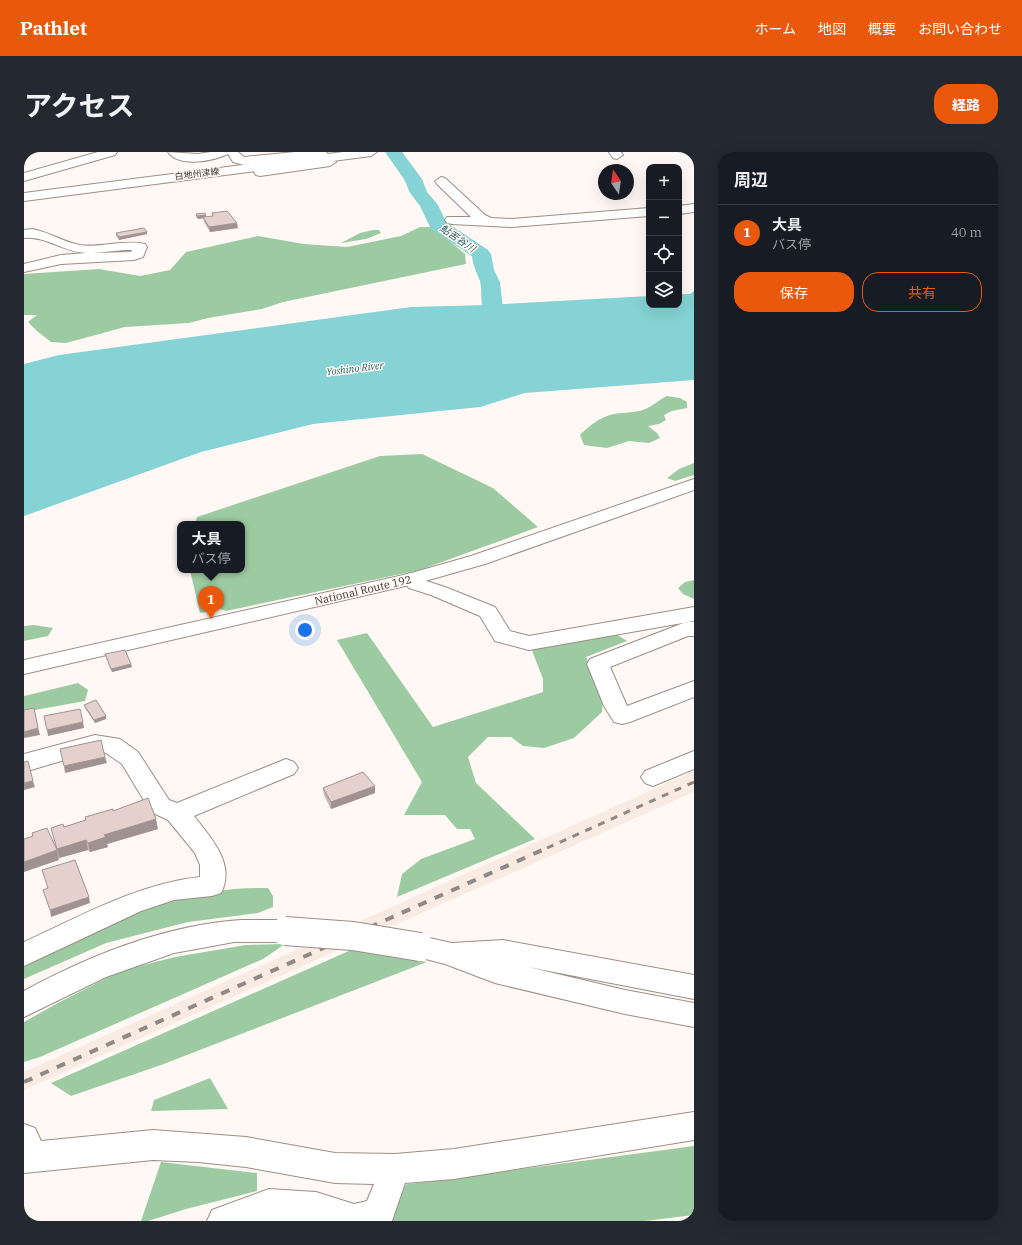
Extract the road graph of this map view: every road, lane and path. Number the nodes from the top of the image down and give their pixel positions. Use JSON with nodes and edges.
{"nodes":[{"id":1,"x":87,"y":152,"type":"edge"},
{"id":2,"x":111,"y":152,"type":"edge"},
{"id":3,"x":174,"y":152,"type":"edge"},
{"id":4,"x":223,"y":152,"type":"edge"},
{"id":5,"x":232,"y":152,"type":"edge"},
{"id":6,"x":371,"y":152,"type":"edge"},
{"id":7,"x":326,"y":157,"type":"junction"},
{"id":8,"x":73,"y":162,"type":"junction"},
{"id":9,"x":260,"y":172,"type":"dead end"},
{"id":10,"x":24,"y":177,"type":"edge"},
{"id":11,"x":440,"y":181,"type":"dead end"},
{"id":12,"x":24,"y":197,"type":"edge"},
{"id":13,"x":694,"y":208,"type":"edge"},
{"id":14,"x":682,"y":210,"type":"edge"},
{"id":15,"x":646,"y":212,"type":"edge"},
{"id":16,"x":452,"y":220,"type":"dead end"},
{"id":17,"x":492,"y":223,"type":"junction"},
{"id":18,"x":24,"y":234,"type":"edge"},
{"id":19,"x":24,"y":268,"type":"edge"},
{"id":20,"x":694,"y":484,"type":"edge"},
{"id":21,"x":411,"y":579,"type":"junction"},
{"id":22,"x":694,"y":614,"type":"edge"},
{"id":23,"x":694,"y":629,"type":"edge"},
{"id":24,"x":24,"y":667,"type":"edge"},
{"id":25,"x":694,"y":689,"type":"edge"},
{"id":26,"x":694,"y":759,"type":"edge"},
{"id":27,"x":24,"y":763,"type":"edge"},
{"id":28,"x":286,"y":768,"type":"dead end"},
{"id":29,"x":653,"y":777,"type":"dead end"},
{"id":30,"x":177,"y":813,"type":"junction"},
{"id":31,"x":448,"y":953,"type":"junction"},
{"id":32,"x":24,"y":955,"type":"edge"},
{"id":33,"x":694,"y":987,"type":"edge"},
{"id":34,"x":24,"y":1005,"type":"edge"},
{"id":35,"x":694,"y":1015,"type":"edge"},
{"id":36,"x":694,"y":1126,"type":"edge"},
{"id":37,"x":26,"y":1151,"type":"edge"},
{"id":38,"x":395,"y":1169,"type":"junction"},
{"id":39,"x":223,"y":1221,"type":"edge"}],
"edges":[{"from":1,"to":8,"type":"main road"},
{"from":2,"to":8,"type":"main road"},
{"from":3,"to":4,"type":"main road"},
{"from":5,"to":7,"type":"main road"},
{"from":6,"to":7,"type":"main road","name":"白地州津線"},
{"from":7,"to":9,"type":"main road"},
{"from":7,"to":12,"type":"main road","name":"白地州津線"},
{"from":8,"to":10,"type":"main road"},
{"from":11,"to":17,"type":"main road"},
{"from":13,"to":14,"type":"main road"},
{"from":15,"to":17,"type":"main road"},
{"from":16,"to":17,"type":"main road"},
{"from":18,"to":19,"type":"main road"},
{"from":20,"to":21,"type":"main road","name":"National Route 192"},
{"from":21,"to":22,"type":"main road"},
{"from":21,"to":24,"type":"main road","name":"National Route 192"},
{"from":23,"to":25,"type":"main road"},
{"from":26,"to":29,"type":"main road"},
{"from":27,"to":30,"type":"main road"},
{"from":28,"to":30,"type":"main road"},
{"from":30,"to":32,"type":"main road"},
{"from":31,"to":33,"type":"main road"},
{"from":31,"to":34,"type":"main road","bridge":true},
{"from":31,"to":35,"type":"main road"},
{"from":36,"to":38,"type":"main road"},
{"from":37,"to":38,"type":"main road"},
{"from":38,"to":39,"type":"main road"}]}
